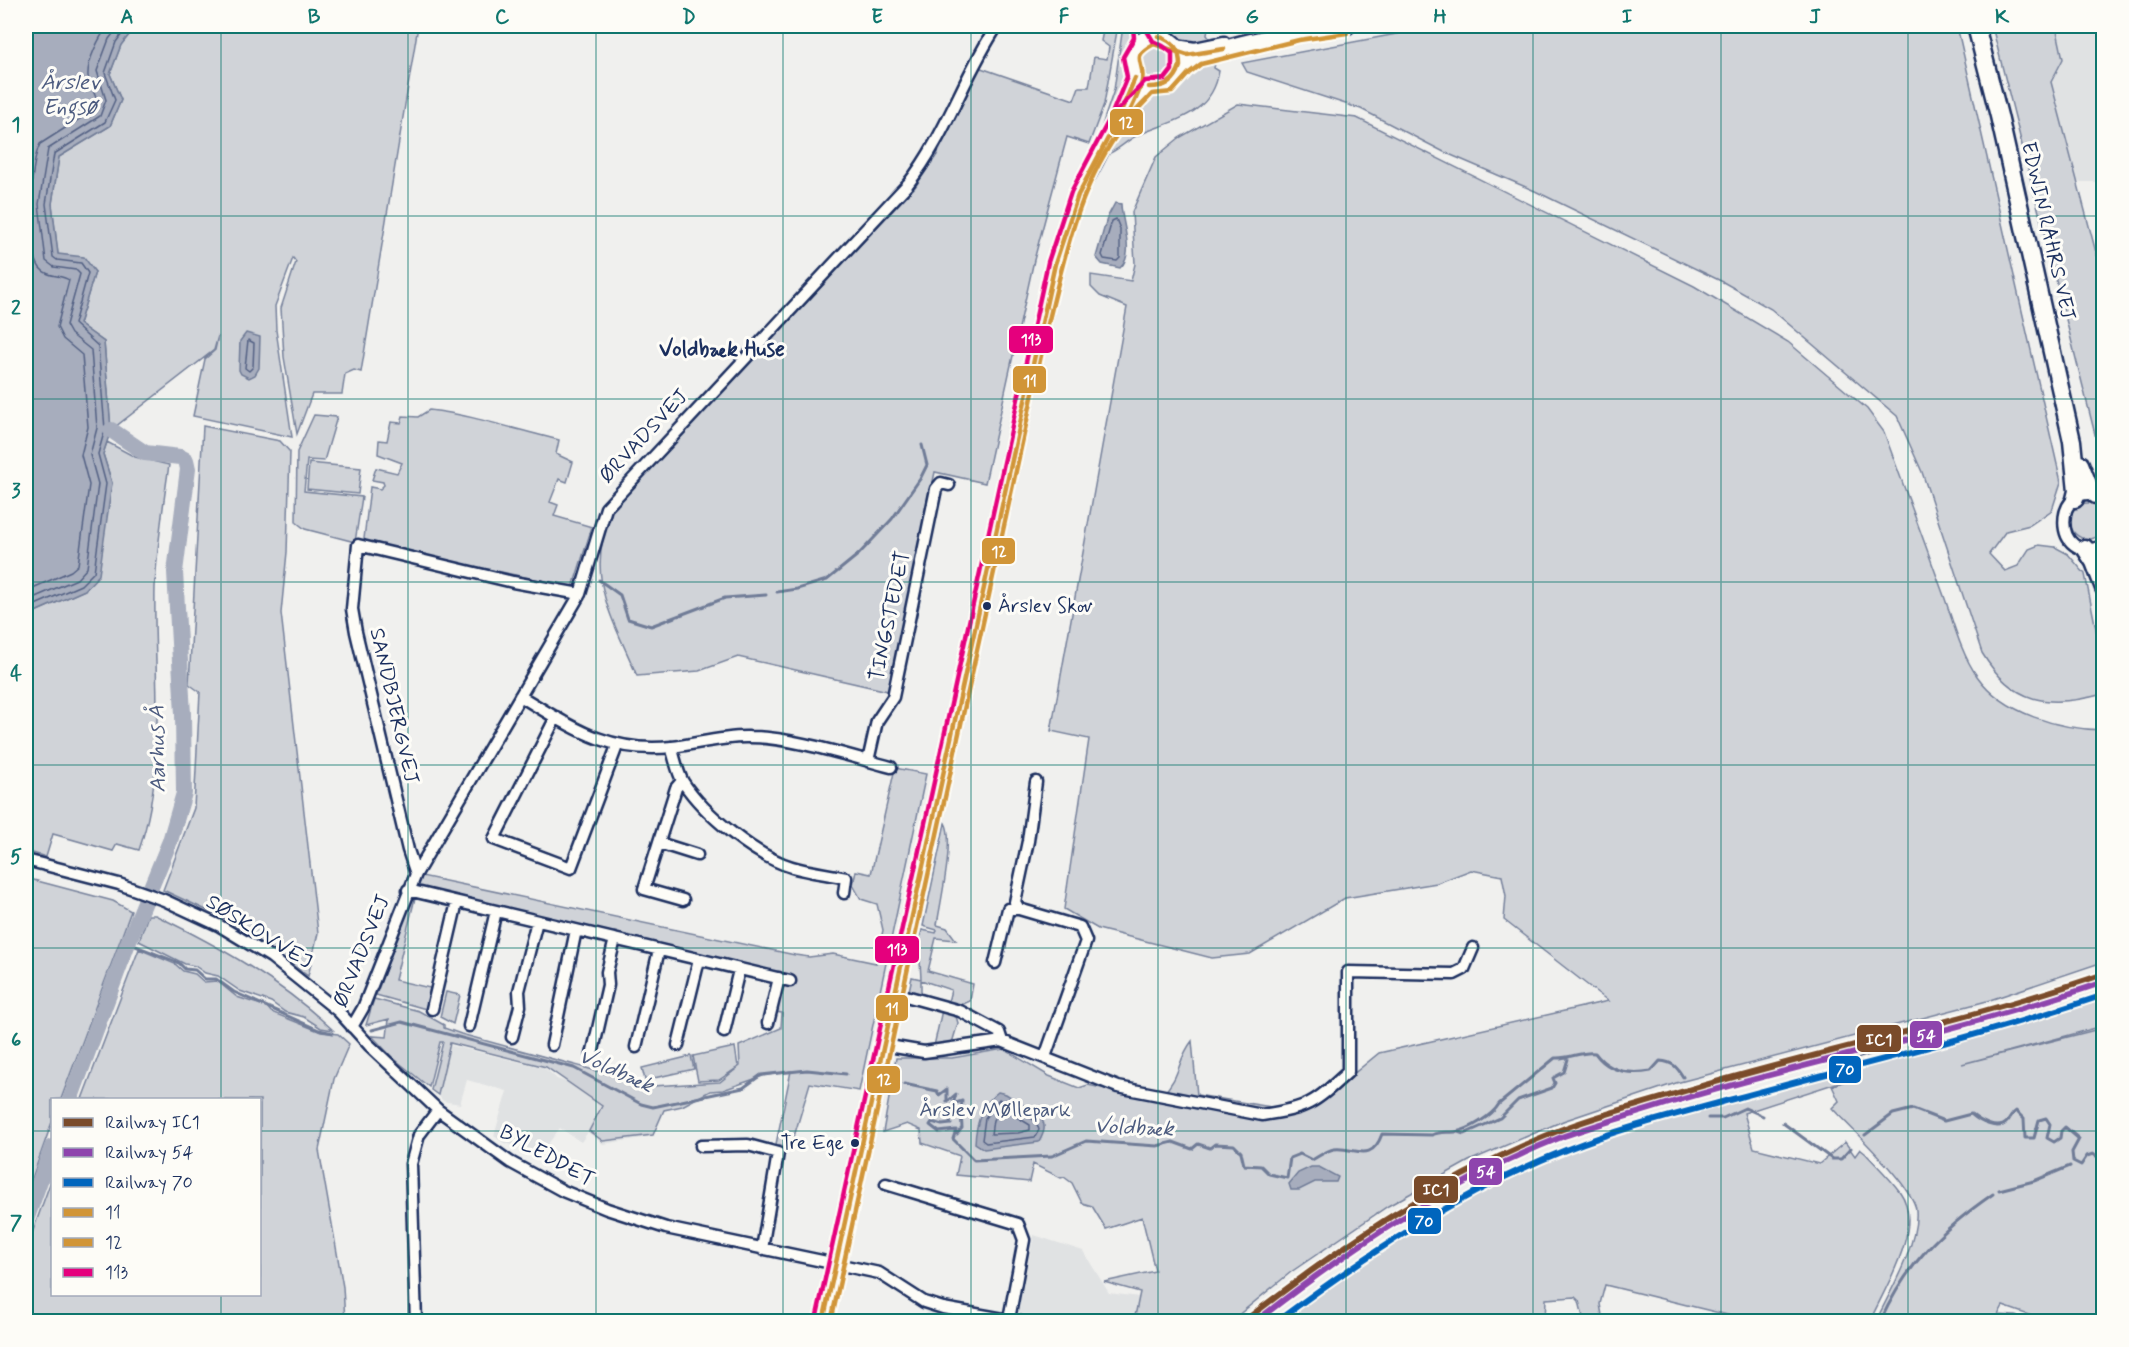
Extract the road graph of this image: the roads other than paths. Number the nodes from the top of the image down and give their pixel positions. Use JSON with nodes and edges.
{"nodes":[{"id":1,"x":997,"y":26,"type":"edge"},
{"id":2,"x":1329,"y":26,"type":"edge"},
{"id":3,"x":1346,"y":26,"type":"edge"},
{"id":4,"x":1976,"y":27,"type":"edge"},
{"id":5,"x":1295,"y":29,"type":"edge"},
{"id":6,"x":1155,"y":31,"type":"edge"},
{"id":7,"x":1141,"y":33,"type":"edge"},
{"id":8,"x":1176,"y":45,"type":"junction"},
{"id":9,"x":1180,"y":72,"type":"junction"},
{"id":10,"x":1135,"y":78,"type":"junction"},
{"id":11,"x":1149,"y":87,"type":"junction"},
{"id":12,"x":1118,"y":121,"type":"junction"},
{"id":13,"x":2072,"y":441,"type":"junction"},
{"id":14,"x":949,"y":485,"type":"dead end"},
{"id":15,"x":2100,"y":496,"type":"edge"},
{"id":16,"x":2075,"y":499,"type":"junction"},
{"id":17,"x":2103,"y":545,"type":"edge"},
{"id":18,"x":2085,"y":548,"type":"junction"},
{"id":19,"x":2103,"y":588,"type":"edge"},
{"id":20,"x":580,"y":594,"type":"junction"},
{"id":21,"x":520,"y":696,"type":"junction"},
{"id":22,"x":556,"y":717,"type":"junction"},
{"id":23,"x":617,"y":746,"type":"junction"},
{"id":24,"x":671,"y":747,"type":"junction"},
{"id":25,"x":868,"y":761,"type":"junction"},
{"id":26,"x":891,"y":767,"type":"dead end"},
{"id":27,"x":682,"y":781,"type":"junction"},
{"id":28,"x":1036,"y":782,"type":"dead end"},
{"id":29,"x":659,"y":843,"type":"junction"},
{"id":30,"x":697,"y":855,"type":"dead end"},
{"id":31,"x":26,"y":860,"type":"edge"},
{"id":32,"x":416,"y":874,"type":"junction"},
{"id":33,"x":408,"y":890,"type":"junction"},
{"id":34,"x":844,"y":893,"type":"dead end"},
{"id":35,"x":683,"y":900,"type":"dead end"},
{"id":36,"x":457,"y":902,"type":"junction"},
{"id":37,"x":1019,"y":909,"type":"junction"},
{"id":38,"x":496,"y":911,"type":"junction"},
{"id":39,"x":537,"y":921,"type":"junction"},
{"id":40,"x":576,"y":930,"type":"junction"},
{"id":41,"x":615,"y":939,"type":"junction"},
{"id":42,"x":1473,"y":948,"type":"dead end"},
{"id":43,"x":659,"y":950,"type":"junction"},
{"id":44,"x":699,"y":960,"type":"junction"},
{"id":45,"x":995,"y":963,"type":"dead end"},
{"id":46,"x":739,"y":970,"type":"junction"},
{"id":47,"x":779,"y":978,"type":"junction"},
{"id":48,"x":790,"y":981,"type":"dead end"},
{"id":49,"x":895,"y":993,"type":"junction"},
{"id":50,"x":432,"y":1009,"type":"dead end"},
{"id":51,"x":768,"y":1023,"type":"dead end"},
{"id":52,"x":469,"y":1026,"type":"dead end"},
{"id":53,"x":352,"y":1027,"type":"junction"},
{"id":54,"x":724,"y":1032,"type":"dead end"},
{"id":55,"x":512,"y":1037,"type":"dead end"},
{"id":56,"x":1002,"y":1041,"type":"junction"},
{"id":57,"x":552,"y":1045,"type":"dead end"},
{"id":58,"x":678,"y":1045,"type":"dead end"},
{"id":59,"x":883,"y":1045,"type":"junction"},
{"id":60,"x":636,"y":1047,"type":"dead end"},
{"id":61,"x":592,"y":1055,"type":"dead end"},
{"id":62,"x":1044,"y":1057,"type":"junction"},
{"id":63,"x":438,"y":1110,"type":"junction"},
{"id":64,"x":701,"y":1146,"type":"dead end"},
{"id":65,"x":886,"y":1184,"type":"dead end"},
{"id":66,"x":762,"y":1249,"type":"junction"},
{"id":67,"x":836,"y":1264,"type":"junction"},
{"id":68,"x":1015,"y":1320,"type":"edge"},
{"id":69,"x":416,"y":1322,"type":"edge"},
{"id":70,"x":823,"y":1322,"type":"edge"}],
"edges":[{"from":1,"to":20,"type":"street","name":"ØRVADSVEJ"},
{"from":2,"to":5,"type":"highway"},
{"from":3,"to":5,"type":"highway"},
{"from":4,"to":13,"type":"highway","name":"EDWIN RAHRS VEJ"},
{"from":5,"to":8,"type":"street"},
{"from":5,"to":9,"type":"highway"},
{"from":6,"to":7,"type":"main road"},
{"from":6,"to":8,"type":"main road"},
{"from":7,"to":10,"type":"main road"},
{"from":8,"to":9,"type":"main road"},
{"from":9,"to":11,"type":"main road"},
{"from":10,"to":11,"type":"main road"},
{"from":10,"to":12,"type":"main road"},
{"from":11,"to":12,"type":"main road"},
{"from":12,"to":49,"type":"main road"},
{"from":13,"to":15,"type":"highway"},
{"from":13,"to":16,"type":"highway"},
{"from":14,"to":25,"type":"street","name":"TINGSTEDET"},
{"from":15,"to":16,"type":"street"},
{"from":16,"to":18,"type":"street"},
{"from":17,"to":18,"type":"street"},
{"from":18,"to":19,"type":"highway"},
{"from":20,"to":21,"type":"street","name":"ØRVADSVEJ"},
{"from":20,"to":32,"type":"street","name":"SANDBJERGVEJ"},
{"from":21,"to":22,"type":"street"},
{"from":21,"to":32,"type":"street","name":"ØRVADSVEJ"},
{"from":22,"to":23,"type":"street"},
{"from":22,"to":23,"type":"street"},
{"from":23,"to":24,"type":"street"},
{"from":24,"to":25,"type":"street"},
{"from":24,"to":27,"type":"street"},
{"from":25,"to":26,"type":"street"},
{"from":27,"to":29,"type":"street"},
{"from":27,"to":34,"type":"street"},
{"from":28,"to":37,"type":"street"},
{"from":29,"to":30,"type":"street"},
{"from":29,"to":35,"type":"street"},
{"from":31,"to":53,"type":"street","name":"SØSKOVVEJ"},
{"from":32,"to":33,"type":"street","name":"ØRVADSVEJ"},
{"from":33,"to":36,"type":"street","name":"ØRVADSVEJ"},
{"from":33,"to":53,"type":"street","name":"ØRVADSVEJ"},
{"from":36,"to":38,"type":"street","name":"ØRVADSVEJ"},
{"from":36,"to":50,"type":"street"},
{"from":37,"to":45,"type":"street"},
{"from":37,"to":62,"type":"street"},
{"from":38,"to":39,"type":"street","name":"ØRVADSVEJ"},
{"from":38,"to":52,"type":"street"},
{"from":39,"to":40,"type":"street","name":"ØRVADSVEJ"},
{"from":39,"to":55,"type":"street"},
{"from":40,"to":41,"type":"street","name":"ØRVADSVEJ"},
{"from":40,"to":57,"type":"street"},
{"from":41,"to":43,"type":"street","name":"ØRVADSVEJ"},
{"from":41,"to":61,"type":"street"},
{"from":42,"to":62,"type":"street"},
{"from":43,"to":44,"type":"street","name":"ØRVADSVEJ"},
{"from":43,"to":60,"type":"street"},
{"from":44,"to":46,"type":"street","name":"ØRVADSVEJ"},
{"from":44,"to":58,"type":"street"},
{"from":46,"to":47,"type":"street","name":"ØRVADSVEJ"},
{"from":46,"to":54,"type":"street"},
{"from":47,"to":48,"type":"street","name":"ØRVADSVEJ"},
{"from":47,"to":51,"type":"street"},
{"from":49,"to":56,"type":"street"},
{"from":49,"to":59,"type":"main road"},
{"from":53,"to":63,"type":"street","name":"BYLEDDET"},
{"from":56,"to":59,"type":"street"},
{"from":56,"to":62,"type":"street"},
{"from":59,"to":67,"type":"main road"},
{"from":63,"to":66,"type":"street","name":"BYLEDDET"},
{"from":63,"to":69,"type":"street"},
{"from":64,"to":66,"type":"street"},
{"from":65,"to":68,"type":"street"},
{"from":66,"to":67,"type":"street","name":"BYLEDDET"},
{"from":67,"to":68,"type":"street","name":"BYLEDDET"},
{"from":67,"to":70,"type":"main road"}]}
